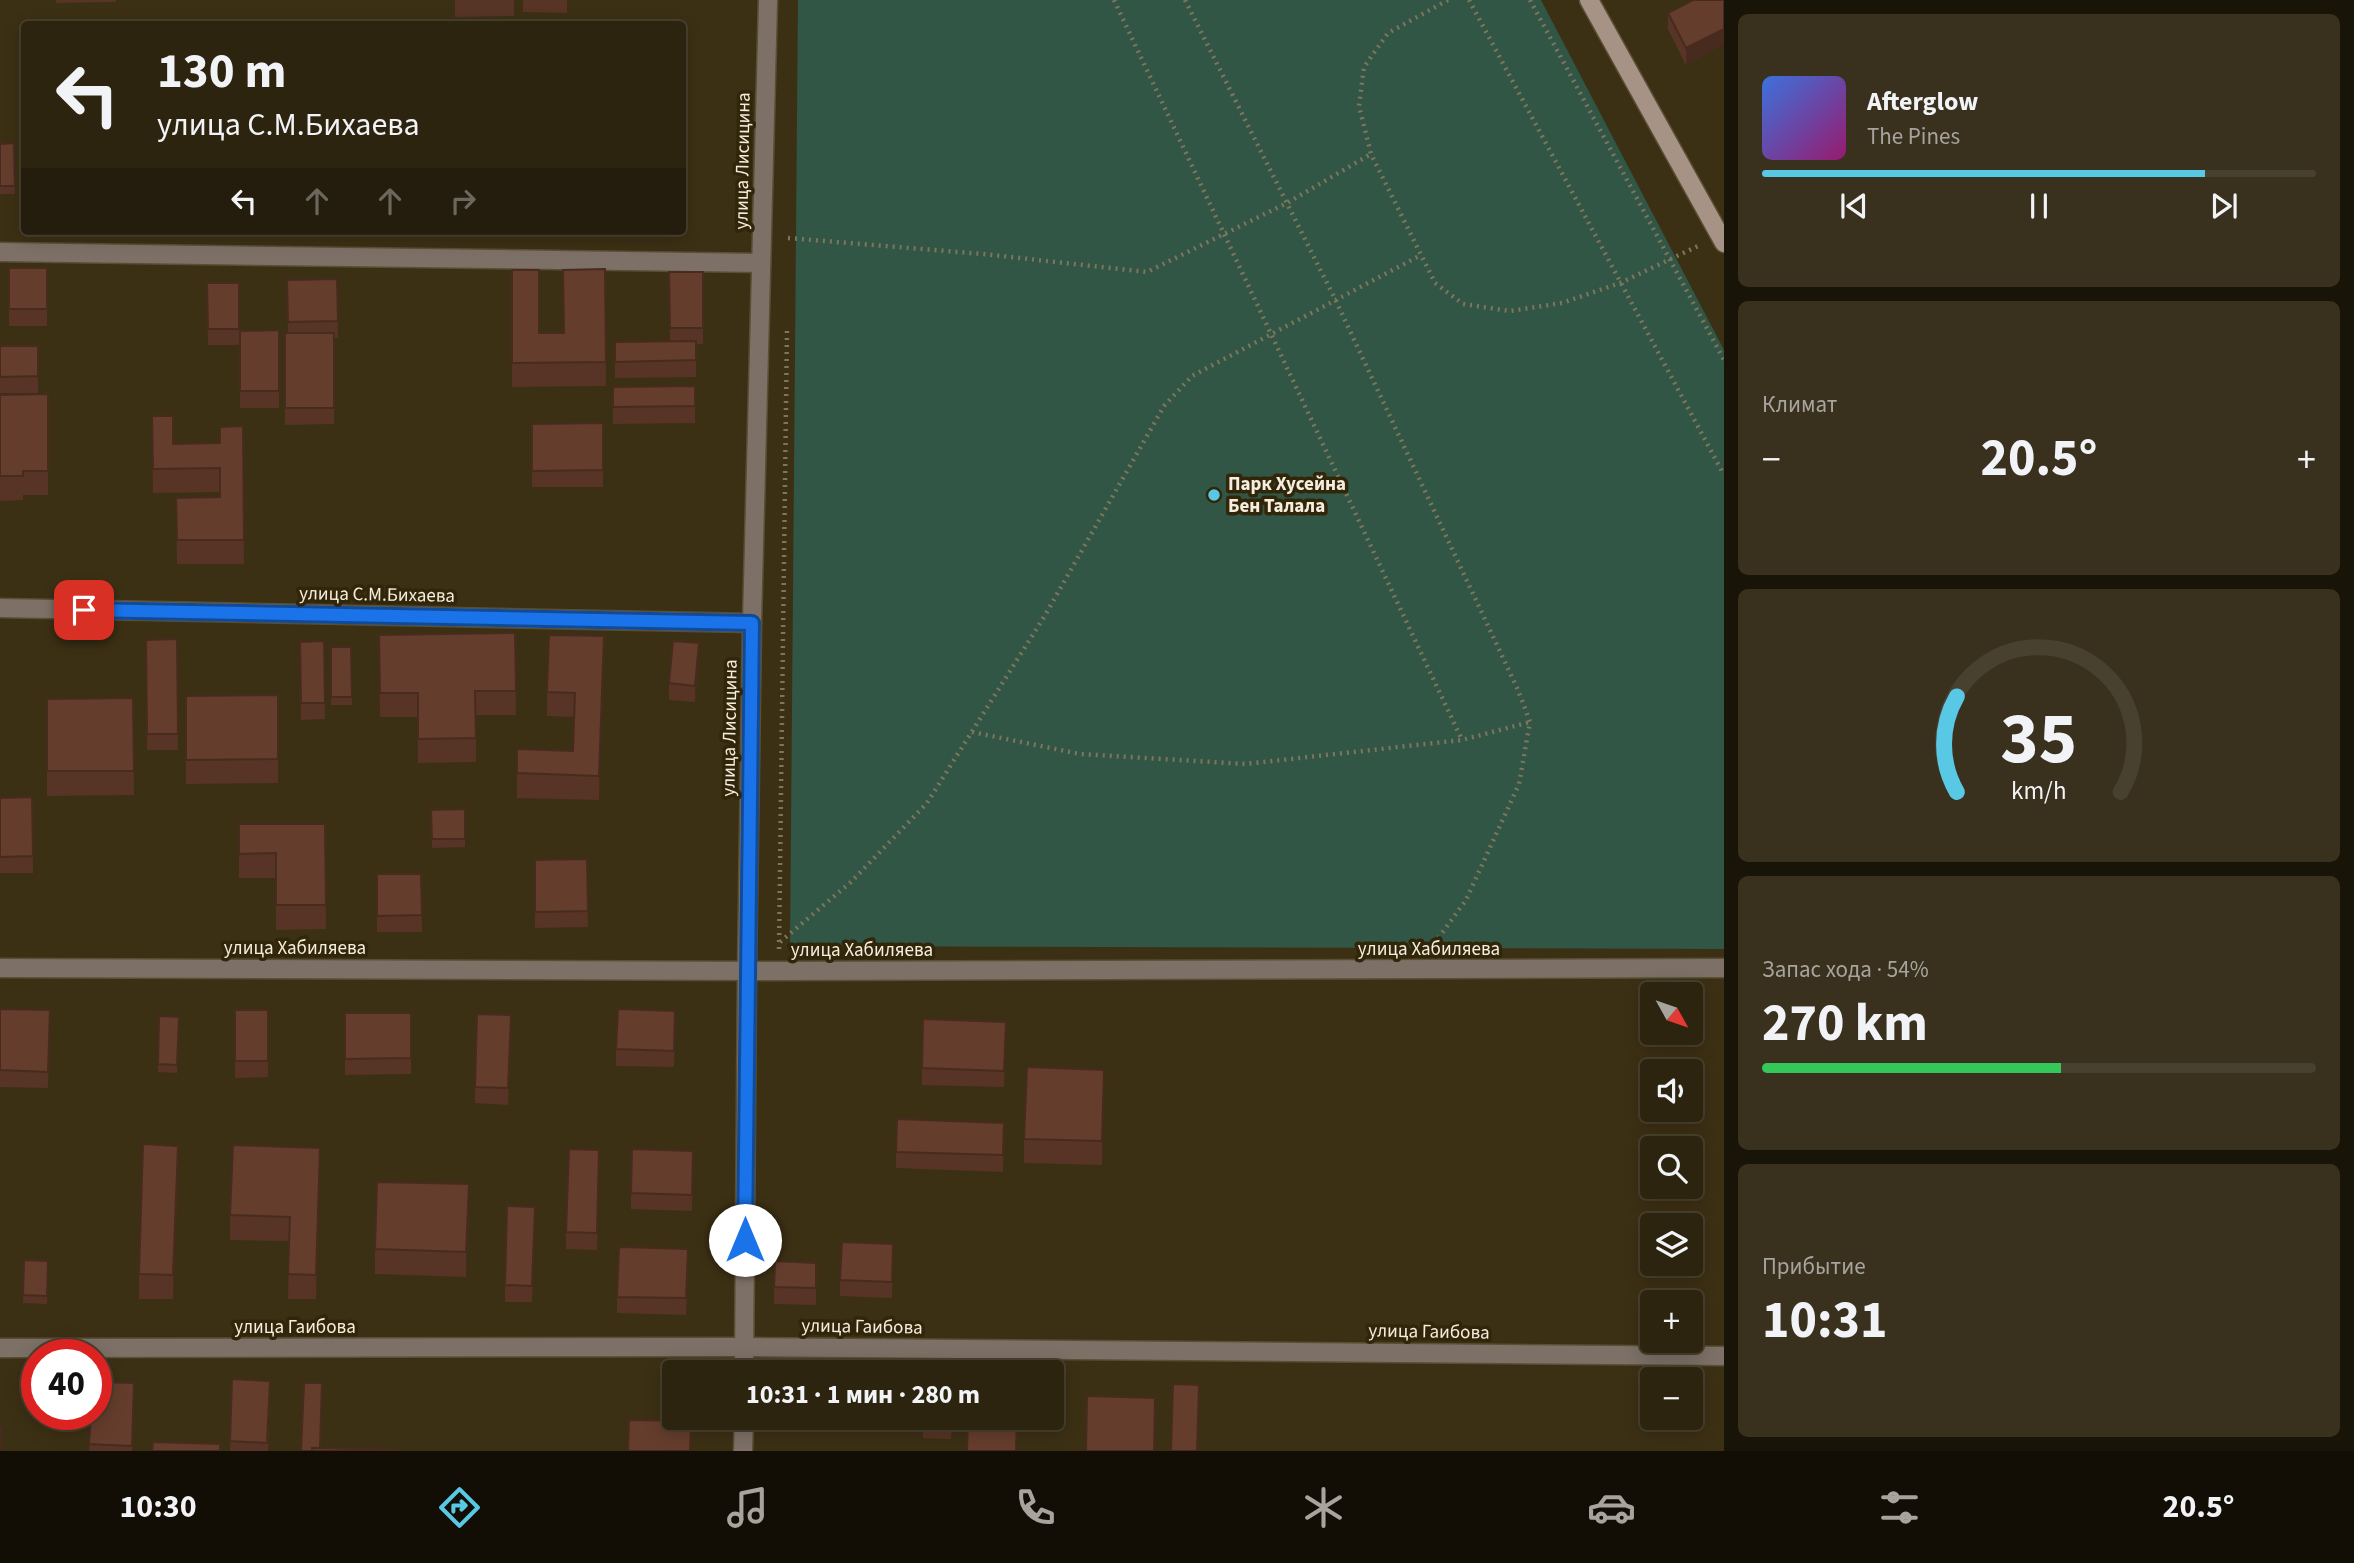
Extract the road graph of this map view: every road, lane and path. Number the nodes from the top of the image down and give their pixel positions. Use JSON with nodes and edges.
{"nodes":[{"id":1,"x":768,"y":0,"type":"edge"},
{"id":2,"x":1114,"y":0,"type":"edge"},
{"id":3,"x":1185,"y":0,"type":"edge"},
{"id":4,"x":1448,"y":0,"type":"edge"},
{"id":5,"x":1469,"y":0,"type":"edge"},
{"id":6,"x":1530,"y":0,"type":"edge"},
{"id":7,"x":1589,"y":0,"type":"edge"},
{"id":8,"x":1371,"y":154,"type":"junction"},
{"id":9,"x":1287,"y":203,"type":"junction"},
{"id":10,"x":788,"y":225,"type":"dead end"},
{"id":11,"x":1225,"y":233,"type":"junction"},
{"id":12,"x":1722,"y":239,"type":"edge"},
{"id":13,"x":0,"y":252,"type":"edge"},
{"id":14,"x":1421,"y":255,"type":"junction"},
{"id":15,"x":1669,"y":259,"type":"junction"},
{"id":16,"x":761,"y":263,"type":"junction"},
{"id":17,"x":1620,"y":283,"type":"junction"},
{"id":18,"x":1336,"y":301,"type":"junction"},
{"id":19,"x":787,"y":321,"type":"dead end"},
{"id":20,"x":1273,"y":334,"type":"junction"},
{"id":21,"x":1724,"y":360,"type":"edge"},
{"id":22,"x":1724,"y":475,"type":"edge"},
{"id":23,"x":0,"y":608,"type":"edge"},
{"id":24,"x":752,"y":623,"type":"junction"},
{"id":25,"x":1530,"y":722,"type":"junction"},
{"id":26,"x":972,"y":732,"type":"junction"},
{"id":27,"x":1462,"y":740,"type":"junction"},
{"id":28,"x":780,"y":943,"type":"junction"},
{"id":29,"x":0,"y":968,"type":"edge"},
{"id":30,"x":1724,"y":968,"type":"edge"},
{"id":31,"x":1415,"y":970,"type":"junction"},
{"id":32,"x":747,"y":971,"type":"junction"},
{"id":33,"x":779,"y":971,"type":"junction"},
{"id":34,"x":744,"y":1347,"type":"junction"},
{"id":35,"x":0,"y":1348,"type":"edge"},
{"id":36,"x":1724,"y":1356,"type":"edge"},
{"id":37,"x":744,"y":1360,"type":"edge"},
{"id":38,"x":744,"y":1430,"type":"edge"},
{"id":39,"x":743,"y":1451,"type":"edge"}],
"edges":[{"from":1,"to":16,"type":"street","name":"улица Лисицина"},
{"from":2,"to":11,"type":"path"},
{"from":3,"to":9,"type":"path"},
{"from":4,"to":8,"type":"path"},
{"from":5,"to":17,"type":"path"},
{"from":6,"to":15,"type":"path"},
{"from":7,"to":12,"type":"main road"},
{"from":8,"to":9,"type":"path"},
{"from":8,"to":14,"type":"path"},
{"from":9,"to":11,"type":"path"},
{"from":9,"to":18,"type":"path"},
{"from":10,"to":11,"type":"path"},
{"from":11,"to":20,"type":"path"},
{"from":12,"to":15,"type":"path"},
{"from":13,"to":16,"type":"street"},
{"from":14,"to":17,"type":"path"},
{"from":14,"to":18,"type":"path"},
{"from":15,"to":17,"type":"path"},
{"from":15,"to":21,"type":"path"},
{"from":16,"to":24,"type":"street","name":"улица Лисицина"},
{"from":17,"to":22,"type":"path"},
{"from":18,"to":20,"type":"path"},
{"from":18,"to":25,"type":"path"},
{"from":19,"to":28,"type":"path"},
{"from":20,"to":26,"type":"path"},
{"from":20,"to":27,"type":"path"},
{"from":23,"to":24,"type":"street","name":"улица С.М.Бихаева"},
{"from":24,"to":32,"type":"street","name":"улица Лисицина"},
{"from":25,"to":27,"type":"path"},
{"from":25,"to":31,"type":"path"},
{"from":26,"to":27,"type":"path"},
{"from":26,"to":28,"type":"path"},
{"from":28,"to":33,"type":"path"},
{"from":29,"to":32,"type":"street","name":"улица Хабиляева"},
{"from":30,"to":31,"type":"street","name":"улица Хабиляева"},
{"from":31,"to":33,"type":"street","name":"улица Хабиляева"},
{"from":32,"to":33,"type":"street","name":"улица Хабиляева"},
{"from":32,"to":34,"type":"street","name":"улица Лисицина"},
{"from":34,"to":35,"type":"street","name":"улица Гаибова"},
{"from":34,"to":36,"type":"street","name":"улица Гаибова"},
{"from":34,"to":37,"type":"street","name":"улица Лисицина"},
{"from":38,"to":39,"type":"street"}]}
